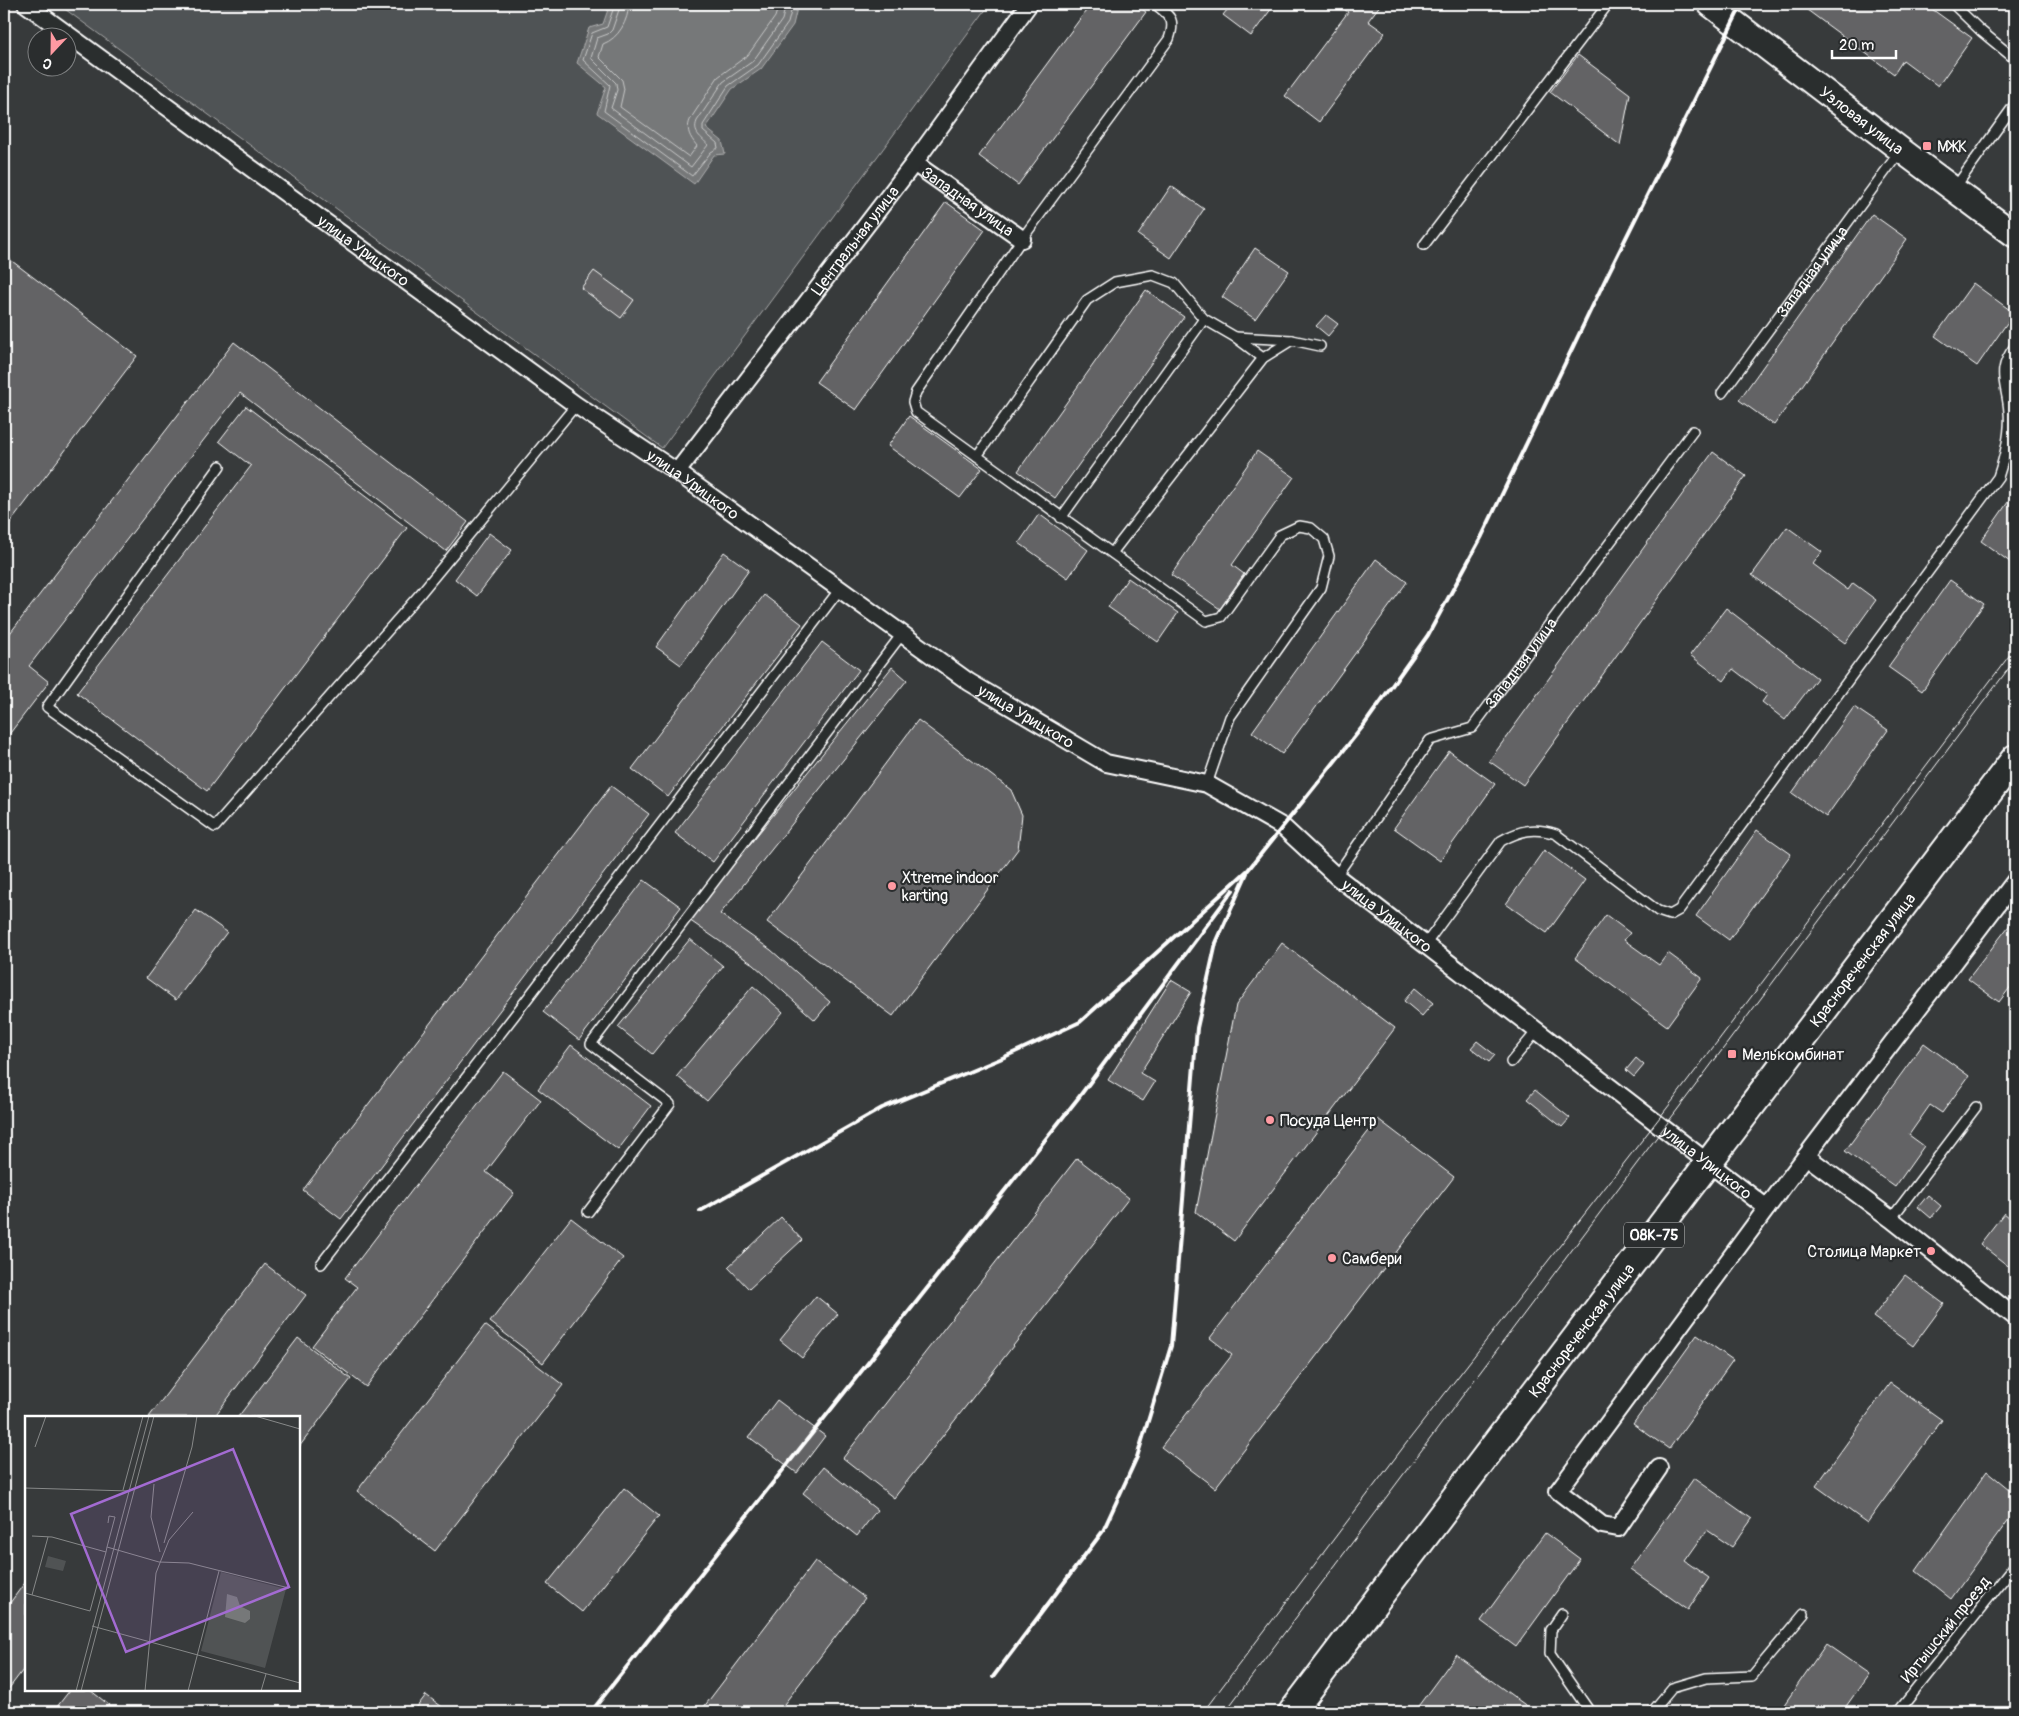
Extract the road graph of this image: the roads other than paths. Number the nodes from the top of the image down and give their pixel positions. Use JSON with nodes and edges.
{"nodes":[{"id":1,"x":26,"y":4,"type":"edge"},
{"id":2,"x":1029,"y":4,"type":"edge"},
{"id":3,"x":1155,"y":4,"type":"edge"},
{"id":4,"x":1608,"y":4,"type":"edge"},
{"id":5,"x":1710,"y":4,"type":"edge"},
{"id":6,"x":1953,"y":4,"type":"edge"},
{"id":7,"x":2015,"y":59,"type":"edge"},
{"id":8,"x":2015,"y":104,"type":"edge"},
{"id":9,"x":1901,"y":150,"type":"junction"},
{"id":10,"x":914,"y":163,"type":"junction"},
{"id":11,"x":1954,"y":189,"type":"junction"},
{"id":12,"x":2015,"y":235,"type":"edge"},
{"id":13,"x":1022,"y":239,"type":"junction"},
{"id":14,"x":1424,"y":245,"type":"dead end"},
{"id":15,"x":1204,"y":319,"type":"junction"},
{"id":16,"x":1235,"y":337,"type":"junction"},
{"id":17,"x":1292,"y":340,"type":"junction"},
{"id":18,"x":1320,"y":346,"type":"dead end"},
{"id":19,"x":2015,"y":346,"type":"edge"},
{"id":20,"x":1264,"y":358,"type":"junction"},
{"id":21,"x":1722,"y":393,"type":"dead end"},
{"id":22,"x":576,"y":405,"type":"junction"},
{"id":23,"x":1693,"y":431,"type":"dead end"},
{"id":24,"x":977,"y":456,"type":"junction"},
{"id":25,"x":220,"y":466,"type":"dead end"},
{"id":26,"x":677,"y":472,"type":"junction"},
{"id":27,"x":1061,"y":518,"type":"junction"},
{"id":28,"x":1112,"y":554,"type":"junction"},
{"id":29,"x":840,"y":589,"type":"junction"},
{"id":30,"x":902,"y":634,"type":"junction"},
{"id":31,"x":2015,"y":758,"type":"edge"},
{"id":32,"x":1207,"y":784,"type":"junction"},
{"id":33,"x":1336,"y":876,"type":"junction"},
{"id":34,"x":2015,"y":881,"type":"edge"},
{"id":35,"x":1425,"y":945,"type":"junction"},
{"id":36,"x":1536,"y":1032,"type":"junction"},
{"id":37,"x":1511,"y":1062,"type":"dead end"},
{"id":38,"x":1976,"y":1107,"type":"dead end"},
{"id":39,"x":1806,"y":1156,"type":"junction"},
{"id":40,"x":1708,"y":1162,"type":"junction"},
{"id":41,"x":1767,"y":1208,"type":"junction"},
{"id":42,"x":588,"y":1212,"type":"dead end"},
{"id":43,"x":1891,"y":1219,"type":"junction"},
{"id":44,"x":321,"y":1264,"type":"dead end"},
{"id":45,"x":2015,"y":1317,"type":"edge"},
{"id":46,"x":1659,"y":1468,"type":"dead end"},
{"id":47,"x":2015,"y":1564,"type":"edge"},
{"id":48,"x":1562,"y":1614,"type":"dead end"},
{"id":49,"x":1804,"y":1614,"type":"dead end"},
{"id":50,"x":1292,"y":1712,"type":"edge"},
{"id":51,"x":1590,"y":1712,"type":"edge"},
{"id":52,"x":1652,"y":1712,"type":"edge"},
{"id":53,"x":1898,"y":1712,"type":"edge"}],
"edges":[{"from":1,"to":22,"type":"street","name":"улица Урицкого"},
{"from":2,"to":10,"type":"street","name":"Центральная улица"},
{"from":3,"to":13,"type":"lane"},
{"from":4,"to":14,"type":"lane"},
{"from":5,"to":9,"type":"street","name":"Узловая улица"},
{"from":6,"to":7,"type":"lane"},
{"from":8,"to":11,"type":"lane"},
{"from":9,"to":11,"type":"street","name":"Узловая улица"},
{"from":9,"to":21,"type":"lane","name":"Западная улица"},
{"from":10,"to":13,"type":"street","name":"Западная улица"},
{"from":10,"to":26,"type":"street","name":"Центральная улица"},
{"from":11,"to":12,"type":"street","name":"Узловая улица"},
{"from":13,"to":24,"type":"lane"},
{"from":15,"to":16,"type":"lane"},
{"from":15,"to":24,"type":"lane"},
{"from":15,"to":27,"type":"lane"},
{"from":16,"to":17,"type":"lane"},
{"from":16,"to":20,"type":"lane"},
{"from":17,"to":18,"type":"lane"},
{"from":17,"to":20,"type":"lane"},
{"from":19,"to":35,"type":"lane"},
{"from":20,"to":28,"type":"lane"},
{"from":22,"to":25,"type":"lane"},
{"from":22,"to":26,"type":"street","name":"улица Урицкого"},
{"from":23,"to":33,"type":"lane","name":"Западная улица"},
{"from":24,"to":27,"type":"lane"},
{"from":26,"to":29,"type":"street","name":"улица Урицкого"},
{"from":27,"to":28,"type":"lane"},
{"from":28,"to":32,"type":"lane"},
{"from":29,"to":30,"type":"street","name":"улица Урицкого"},
{"from":29,"to":44,"type":"lane"},
{"from":30,"to":32,"type":"street","name":"улица Урицкого"},
{"from":30,"to":42,"type":"lane"},
{"from":31,"to":40,"type":"main road","name":"Краснореченская улица","number":"08К-75"},
{"from":32,"to":33,"type":"street","name":"улица Урицкого"},
{"from":33,"to":35,"type":"street","name":"улица Урицкого"},
{"from":34,"to":39,"type":"street","name":"улица Урицкого"},
{"from":35,"to":36,"type":"street","name":"улица Урицкого"},
{"from":36,"to":37,"type":"lane"},
{"from":36,"to":40,"type":"street","name":"улица Урицкого"},
{"from":38,"to":43,"type":"lane"},
{"from":39,"to":41,"type":"street","name":"улица Урицкого"},
{"from":39,"to":43,"type":"street"},
{"from":40,"to":41,"type":"street","name":"улица Урицкого"},
{"from":40,"to":50,"type":"main road","name":"Краснореченская улица","number":"08К-75"},
{"from":41,"to":46,"type":"street"},
{"from":43,"to":45,"type":"street"},
{"from":47,"to":53,"type":"lane","name":"Иртышский проезд"},
{"from":48,"to":51,"type":"lane"},
{"from":49,"to":52,"type":"lane"}]}
